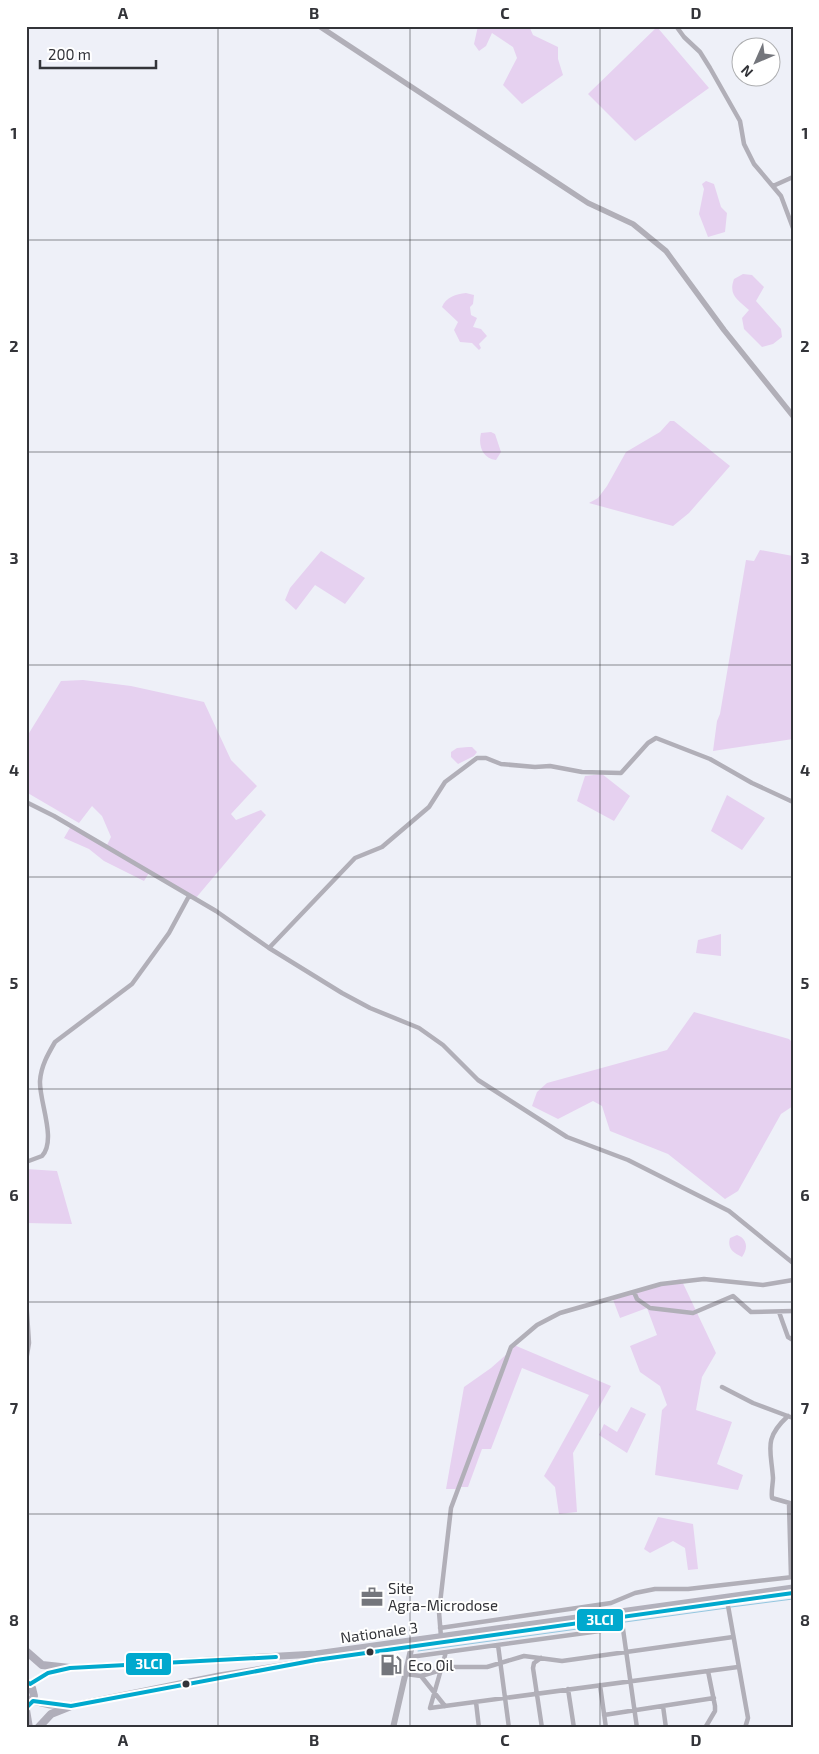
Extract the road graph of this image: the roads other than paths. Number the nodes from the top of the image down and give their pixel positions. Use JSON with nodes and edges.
{"nodes":[{"id":1,"x":319,"y":26,"type":"edge"},
{"id":2,"x":676,"y":26,"type":"edge"},
{"id":3,"x":793,"y":177,"type":"edge"},
{"id":4,"x":773,"y":186,"type":"junction"},
{"id":5,"x":793,"y":228,"type":"edge"},
{"id":6,"x":793,"y":416,"type":"edge"},
{"id":7,"x":26,"y":802,"type":"edge"},
{"id":8,"x":793,"y":802,"type":"edge"},
{"id":9,"x":189,"y":896,"type":"junction"},
{"id":10,"x":269,"y":948,"type":"junction"},
{"id":11,"x":26,"y":1162,"type":"edge"},
{"id":12,"x":793,"y":1263,"type":"edge"},
{"id":13,"x":793,"y":1280,"type":"edge"},
{"id":14,"x":634,"y":1292,"type":"junction"},
{"id":15,"x":26,"y":1298,"type":"edge"},
{"id":16,"x":793,"y":1311,"type":"edge"},
{"id":17,"x":779,"y":1312,"type":"junction"},
{"id":18,"x":793,"y":1340,"type":"edge"},
{"id":19,"x":26,"y":1361,"type":"edge"},
{"id":20,"x":722,"y":1387,"type":"dead end"},
{"id":21,"x":790,"y":1417,"type":"edge"},
{"id":22,"x":791,"y":1504,"type":"edge"},
{"id":23,"x":792,"y":1525,"type":"edge"},
{"id":24,"x":792,"y":1542,"type":"edge"},
{"id":25,"x":792,"y":1577,"type":"edge"},
{"id":26,"x":793,"y":1588,"type":"edge"},
{"id":27,"x":793,"y":1593,"type":"edge"},
{"id":28,"x":727,"y":1599,"type":"junction"},
{"id":29,"x":621,"y":1614,"type":"junction"},
{"id":30,"x":440,"y":1628,"type":"junction"},
{"id":31,"x":622,"y":1628,"type":"junction"},
{"id":32,"x":441,"y":1637,"type":"junction"},
{"id":33,"x":734,"y":1637,"type":"junction"},
{"id":34,"x":412,"y":1643,"type":"junction"},
{"id":35,"x":498,"y":1645,"type":"junction"},
{"id":36,"x":26,"y":1651,"type":"edge"},
{"id":37,"x":625,"y":1651,"type":"junction"},
{"id":38,"x":446,"y":1652,"type":"junction"},
{"id":39,"x":410,"y":1657,"type":"junction"},
{"id":40,"x":541,"y":1658,"type":"junction"},
{"id":41,"x":500,"y":1662,"type":"junction"},
{"id":42,"x":738,"y":1667,"type":"junction"},
{"id":43,"x":70,"y":1668,"type":"junction"},
{"id":44,"x":441,"y":1671,"type":"junction"},
{"id":45,"x":708,"y":1671,"type":"junction"},
{"id":46,"x":406,"y":1674,"type":"junction"},
{"id":47,"x":421,"y":1676,"type":"junction"},
{"id":48,"x":28,"y":1682,"type":"edge"},
{"id":49,"x":631,"y":1682,"type":"junction"},
{"id":50,"x":600,"y":1684,"type":"junction"},
{"id":51,"x":568,"y":1689,"type":"junction"},
{"id":52,"x":434,"y":1694,"type":"junction"},
{"id":53,"x":537,"y":1695,"type":"junction"},
{"id":54,"x":505,"y":1698,"type":"junction"},
{"id":55,"x":714,"y":1698,"type":"junction"},
{"id":56,"x":32,"y":1701,"type":"junction"},
{"id":57,"x":476,"y":1702,"type":"junction"},
{"id":58,"x":71,"y":1706,"type":"junction"},
{"id":59,"x":445,"y":1706,"type":"junction"},
{"id":60,"x":663,"y":1706,"type":"junction"},
{"id":61,"x":26,"y":1709,"type":"edge"},
{"id":62,"x":636,"y":1711,"type":"junction"},
{"id":63,"x":604,"y":1715,"type":"junction"},
{"id":64,"x":29,"y":1728,"type":"edge"},
{"id":65,"x":38,"y":1728,"type":"edge"},
{"id":66,"x":393,"y":1728,"type":"edge"},
{"id":67,"x":479,"y":1728,"type":"edge"},
{"id":68,"x":509,"y":1728,"type":"edge"},
{"id":69,"x":542,"y":1728,"type":"edge"},
{"id":70,"x":574,"y":1728,"type":"edge"},
{"id":71,"x":606,"y":1728,"type":"edge"},
{"id":72,"x":638,"y":1728,"type":"edge"},
{"id":73,"x":666,"y":1728,"type":"edge"},
{"id":74,"x":705,"y":1728,"type":"edge"},
{"id":75,"x":745,"y":1728,"type":"edge"}],
"edges":[{"from":1,"to":6,"type":"street"},
{"from":2,"to":4,"type":"street"},
{"from":3,"to":4,"type":"street"},
{"from":4,"to":5,"type":"street"},
{"from":7,"to":9,"type":"street"},
{"from":8,"to":10,"type":"street"},
{"from":9,"to":10,"type":"street"},
{"from":9,"to":11,"type":"street"},
{"from":10,"to":12,"type":"street"},
{"from":13,"to":14,"type":"street"},
{"from":14,"to":17,"type":"street"},
{"from":14,"to":30,"type":"street"},
{"from":15,"to":19,"type":"street"},
{"from":16,"to":17,"type":"street"},
{"from":17,"to":18,"type":"street"},
{"from":20,"to":21,"type":"street"},
{"from":21,"to":22,"type":"street"},
{"from":22,"to":23,"type":"street"},
{"from":23,"to":24,"type":"street"},
{"from":24,"to":25,"type":"street"},
{"from":25,"to":30,"type":"street"},
{"from":26,"to":28,"type":"main road","name":"Nationale 3"},
{"from":27,"to":28,"type":"main road","name":"Nationale 3"},
{"from":28,"to":29,"type":"main road","name":"Nationale 3"},
{"from":28,"to":33,"type":"street"},
{"from":29,"to":31,"type":"street"},
{"from":29,"to":32,"type":"main road","name":"Nationale 3"},
{"from":29,"to":34,"type":"main road","name":"Nationale 3"},
{"from":30,"to":32,"type":"street"},
{"from":31,"to":35,"type":"street"},
{"from":31,"to":37,"type":"street"},
{"from":32,"to":34,"type":"main road","name":"Nationale 3"},
{"from":33,"to":37,"type":"street"},
{"from":33,"to":42,"type":"street"},
{"from":34,"to":39,"type":"main road"},
{"from":34,"to":43,"type":"main road","name":"Nationale 3"},
{"from":34,"to":58,"type":"main road","name":"Nationale 3"},
{"from":35,"to":38,"type":"street"},
{"from":35,"to":41,"type":"street"},
{"from":36,"to":43,"type":"highway"},
{"from":37,"to":40,"type":"street"},
{"from":37,"to":49,"type":"street"},
{"from":38,"to":39,"type":"street"},
{"from":38,"to":44,"type":"street"},
{"from":39,"to":46,"type":"main road"},
{"from":40,"to":41,"type":"street"},
{"from":40,"to":53,"type":"street"},
{"from":41,"to":44,"type":"street"},
{"from":41,"to":54,"type":"street"},
{"from":42,"to":45,"type":"street"},
{"from":42,"to":75,"type":"street"},
{"from":43,"to":48,"type":"main road","name":"Nationale 3"},
{"from":44,"to":47,"type":"street"},
{"from":44,"to":52,"type":"street"},
{"from":45,"to":49,"type":"street"},
{"from":45,"to":55,"type":"street"},
{"from":46,"to":47,"type":"street"},
{"from":46,"to":66,"type":"main road"},
{"from":47,"to":52,"type":"street"},
{"from":48,"to":56,"type":"highway"},
{"from":49,"to":50,"type":"street"},
{"from":49,"to":62,"type":"street"},
{"from":50,"to":51,"type":"street"},
{"from":50,"to":63,"type":"street"},
{"from":51,"to":53,"type":"street"},
{"from":51,"to":70,"type":"street"},
{"from":52,"to":59,"type":"street"},
{"from":52,"to":59,"type":"street"},
{"from":53,"to":54,"type":"street"},
{"from":53,"to":69,"type":"street"},
{"from":54,"to":57,"type":"street"},
{"from":54,"to":68,"type":"street"},
{"from":55,"to":60,"type":"street"},
{"from":55,"to":74,"type":"street"},
{"from":56,"to":58,"type":"main road","name":"Nationale 3"},
{"from":56,"to":61,"type":"highway"},
{"from":57,"to":59,"type":"street"},
{"from":57,"to":67,"type":"street"},
{"from":58,"to":65,"type":"highway"},
{"from":60,"to":62,"type":"street"},
{"from":60,"to":73,"type":"street"},
{"from":61,"to":64,"type":"highway"},
{"from":62,"to":63,"type":"street"},
{"from":62,"to":72,"type":"street"},
{"from":63,"to":71,"type":"street"}]}
